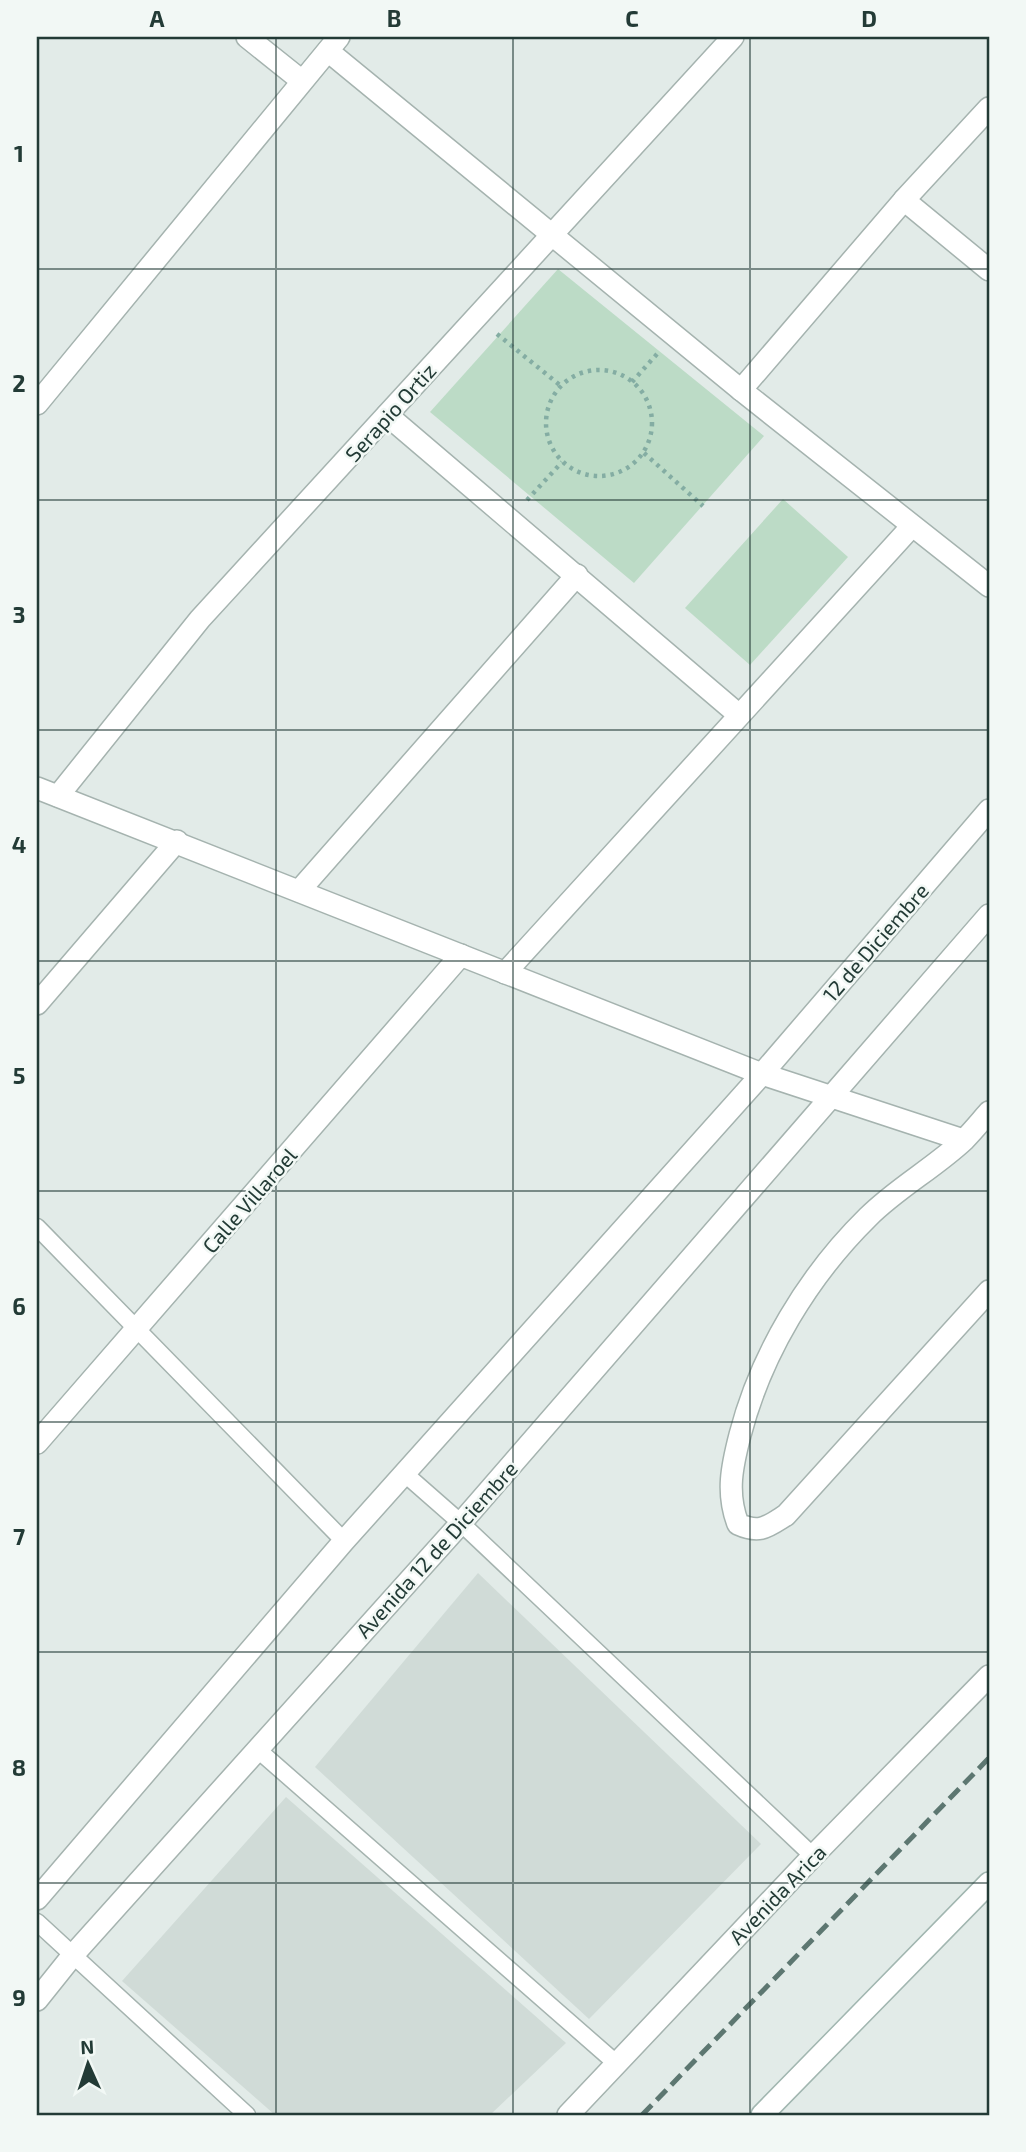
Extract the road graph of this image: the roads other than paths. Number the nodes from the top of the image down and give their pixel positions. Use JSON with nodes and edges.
{"nodes":[{"id":1,"x":247,"y":37,"type":"edge"},
{"id":2,"x":733,"y":37,"type":"edge"},
{"id":3,"x":333,"y":44,"type":"edge"},
{"id":4,"x":302,"y":81,"type":"junction"},
{"id":5,"x":989,"y":108,"type":"edge"},
{"id":6,"x":904,"y":200,"type":"junction"},
{"id":7,"x":551,"y":234,"type":"junction"},
{"id":8,"x":989,"y":270,"type":"edge"},
{"id":9,"x":741,"y":390,"type":"junction"},
{"id":10,"x":37,"y":404,"type":"edge"},
{"id":11,"x":387,"y":415,"type":"junction"},
{"id":12,"x":912,"y":526,"type":"junction"},
{"id":13,"x":577,"y":575,"type":"junction"},
{"id":14,"x":989,"y":586,"type":"edge"},
{"id":15,"x":739,"y":715,"type":"junction"},
{"id":16,"x":37,"y":788,"type":"edge"},
{"id":17,"x":58,"y":796,"type":"junction"},
{"id":18,"x":989,"y":810,"type":"edge"},
{"id":19,"x":177,"y":841,"type":"junction"},
{"id":20,"x":299,"y":891,"type":"junction"},
{"id":21,"x":989,"y":915,"type":"edge"},
{"id":22,"x":461,"y":955,"type":"junction"},
{"id":23,"x":505,"y":973,"type":"junction"},
{"id":24,"x":37,"y":1004,"type":"edge"},
{"id":25,"x":762,"y":1074,"type":"junction"},
{"id":26,"x":832,"y":1096,"type":"junction"},
{"id":27,"x":989,"y":1112,"type":"edge"},
{"id":28,"x":963,"y":1140,"type":"junction"},
{"id":29,"x":37,"y":1227,"type":"edge"},
{"id":30,"x":989,"y":1291,"type":"edge"},
{"id":31,"x":137,"y":1330,"type":"junction"},
{"id":32,"x":37,"y":1443,"type":"edge"},
{"id":33,"x":404,"y":1473,"type":"junction"},
{"id":34,"x":461,"y":1523,"type":"junction"},
{"id":35,"x":344,"y":1541,"type":"junction"},
{"id":36,"x":989,"y":1676,"type":"edge"},
{"id":37,"x":257,"y":1749,"type":"junction"},
{"id":38,"x":813,"y":1856,"type":"junction"},
{"id":39,"x":989,"y":1883,"type":"edge"},
{"id":40,"x":37,"y":1899,"type":"edge"},
{"id":41,"x":37,"y":1922,"type":"edge"},
{"id":42,"x":73,"y":1955,"type":"junction"},
{"id":43,"x":37,"y":2000,"type":"edge"},
{"id":44,"x":617,"y":2064,"type":"junction"},
{"id":45,"x":247,"y":2115,"type":"edge"},
{"id":46,"x":568,"y":2115,"type":"edge"},
{"id":47,"x":762,"y":2115,"type":"edge"}],
"edges":[{"from":1,"to":4,"type":"street"},
{"from":2,"to":7,"type":"street","name":"Serapio Ortiz"},
{"from":3,"to":4,"type":"street"},
{"from":3,"to":7,"type":"street"},
{"from":4,"to":10,"type":"street"},
{"from":5,"to":6,"type":"street"},
{"from":6,"to":8,"type":"street"},
{"from":6,"to":9,"type":"street"},
{"from":7,"to":9,"type":"street"},
{"from":7,"to":11,"type":"street","name":"Serapio Ortiz"},
{"from":9,"to":12,"type":"street"},
{"from":11,"to":13,"type":"street"},
{"from":11,"to":17,"type":"street","name":"Serapio Ortiz"},
{"from":12,"to":14,"type":"street"},
{"from":12,"to":15,"type":"street"},
{"from":13,"to":15,"type":"street"},
{"from":13,"to":20,"type":"street"},
{"from":15,"to":23,"type":"street"},
{"from":16,"to":17,"type":"street"},
{"from":17,"to":19,"type":"street"},
{"from":18,"to":25,"type":"street","name":"12 de Diciembre"},
{"from":19,"to":20,"type":"street"},
{"from":19,"to":24,"type":"street"},
{"from":20,"to":22,"type":"street"},
{"from":21,"to":26,"type":"street"},
{"from":22,"to":23,"type":"street"},
{"from":22,"to":31,"type":"street","name":"Calle Villaroel"},
{"from":23,"to":25,"type":"street"},
{"from":25,"to":26,"type":"street"},
{"from":25,"to":33,"type":"street"},
{"from":26,"to":28,"type":"street"},
{"from":26,"to":34,"type":"street","name":"Avenida 12 de Diciembre"},
{"from":27,"to":28,"type":"street"},
{"from":28,"to":30,"type":"street"},
{"from":29,"to":31,"type":"lane"},
{"from":31,"to":32,"type":"street","name":"Calle Villaroel"},
{"from":31,"to":35,"type":"lane"},
{"from":33,"to":34,"type":"lane"},
{"from":33,"to":35,"type":"street"},
{"from":34,"to":37,"type":"street","name":"Avenida 12 de Diciembre"},
{"from":34,"to":38,"type":"lane"},
{"from":35,"to":40,"type":"street"},
{"from":36,"to":38,"type":"street","name":"Avenida Arica"},
{"from":37,"to":42,"type":"street","name":"Avenida 12 de Diciembre"},
{"from":37,"to":44,"type":"lane"},
{"from":38,"to":44,"type":"street","name":"Avenida Arica"},
{"from":39,"to":47,"type":"street"},
{"from":41,"to":42,"type":"lane"},
{"from":42,"to":43,"type":"street","name":"Avenida 12 de Diciembre"},
{"from":42,"to":45,"type":"lane"},
{"from":44,"to":46,"type":"street","name":"Avenida Arica"}]}
